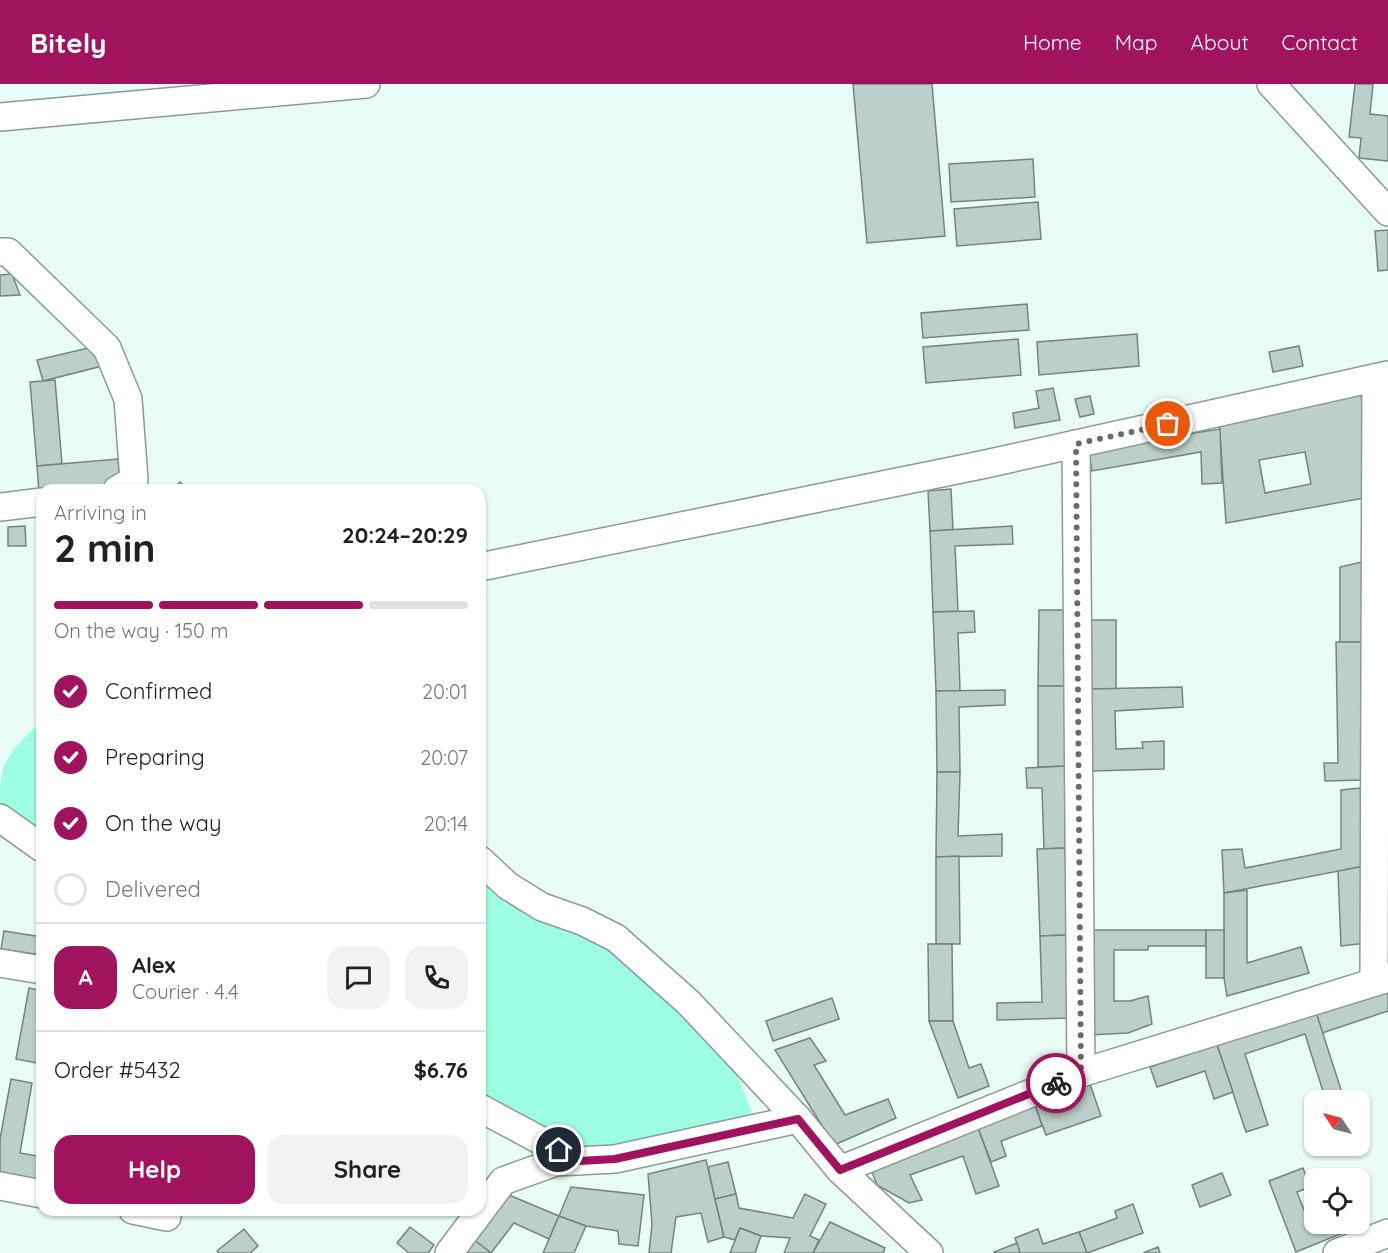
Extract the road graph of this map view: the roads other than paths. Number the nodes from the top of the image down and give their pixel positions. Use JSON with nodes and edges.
{"nodes":[{"id":1,"x":366,"y":84,"type":"edge"},
{"id":2,"x":1271,"y":84,"type":"edge"},
{"id":3,"x":0,"y":117,"type":"edge"},
{"id":4,"x":1388,"y":212,"type":"edge"},
{"id":5,"x":0,"y":252,"type":"edge"},
{"id":6,"x":1382,"y":377,"type":"edge"},
{"id":7,"x":1076,"y":444,"type":"junction"},
{"id":8,"x":127,"y":484,"type":"edge"},
{"id":9,"x":36,"y":503,"type":"edge"},
{"id":10,"x":0,"y":507,"type":"edge"},
{"id":11,"x":486,"y":566,"type":"edge"},
{"id":12,"x":0,"y":818,"type":"edge"},
{"id":13,"x":36,"y":844,"type":"edge"},
{"id":14,"x":486,"y":866,"type":"edge"},
{"id":15,"x":0,"y":963,"type":"edge"},
{"id":16,"x":36,"y":969,"type":"edge"},
{"id":17,"x":1381,"y":980,"type":"edge"},
{"id":18,"x":1081,"y":1073,"type":"junction"},
{"id":19,"x":486,"y":1111,"type":"edge"},
{"id":20,"x":798,"y":1119,"type":"junction"},
{"id":21,"x":579,"y":1161,"type":"junction"},
{"id":22,"x":840,"y":1170,"type":"junction"},
{"id":23,"x":0,"y":1186,"type":"edge"},
{"id":24,"x":36,"y":1193,"type":"edge"},
{"id":25,"x":486,"y":1204,"type":"edge"},
{"id":26,"x":477,"y":1216,"type":"edge"},
{"id":27,"x":1388,"y":1233,"type":"edge"},
{"id":28,"x":449,"y":1253,"type":"edge"},
{"id":29,"x":929,"y":1253,"type":"edge"},
{"id":30,"x":1337,"y":1253,"type":"edge"}],
"edges":[{"from":1,"to":3,"type":"street"},
{"from":2,"to":4,"type":"street"},
{"from":5,"to":8,"type":"street"},
{"from":6,"to":7,"type":"street"},
{"from":6,"to":17,"type":"street"},
{"from":7,"to":11,"type":"street"},
{"from":7,"to":18,"type":"street"},
{"from":9,"to":10,"type":"street"},
{"from":12,"to":13,"type":"street"},
{"from":14,"to":20,"type":"street"},
{"from":15,"to":16,"type":"street"},
{"from":17,"to":18,"type":"street"},
{"from":18,"to":22,"type":"street"},
{"from":19,"to":21,"type":"street"},
{"from":20,"to":21,"type":"street"},
{"from":20,"to":22,"type":"street"},
{"from":21,"to":25,"type":"street"},
{"from":22,"to":29,"type":"street"},
{"from":23,"to":24,"type":"street"},
{"from":26,"to":28,"type":"street"},
{"from":27,"to":30,"type":"street"}]}
